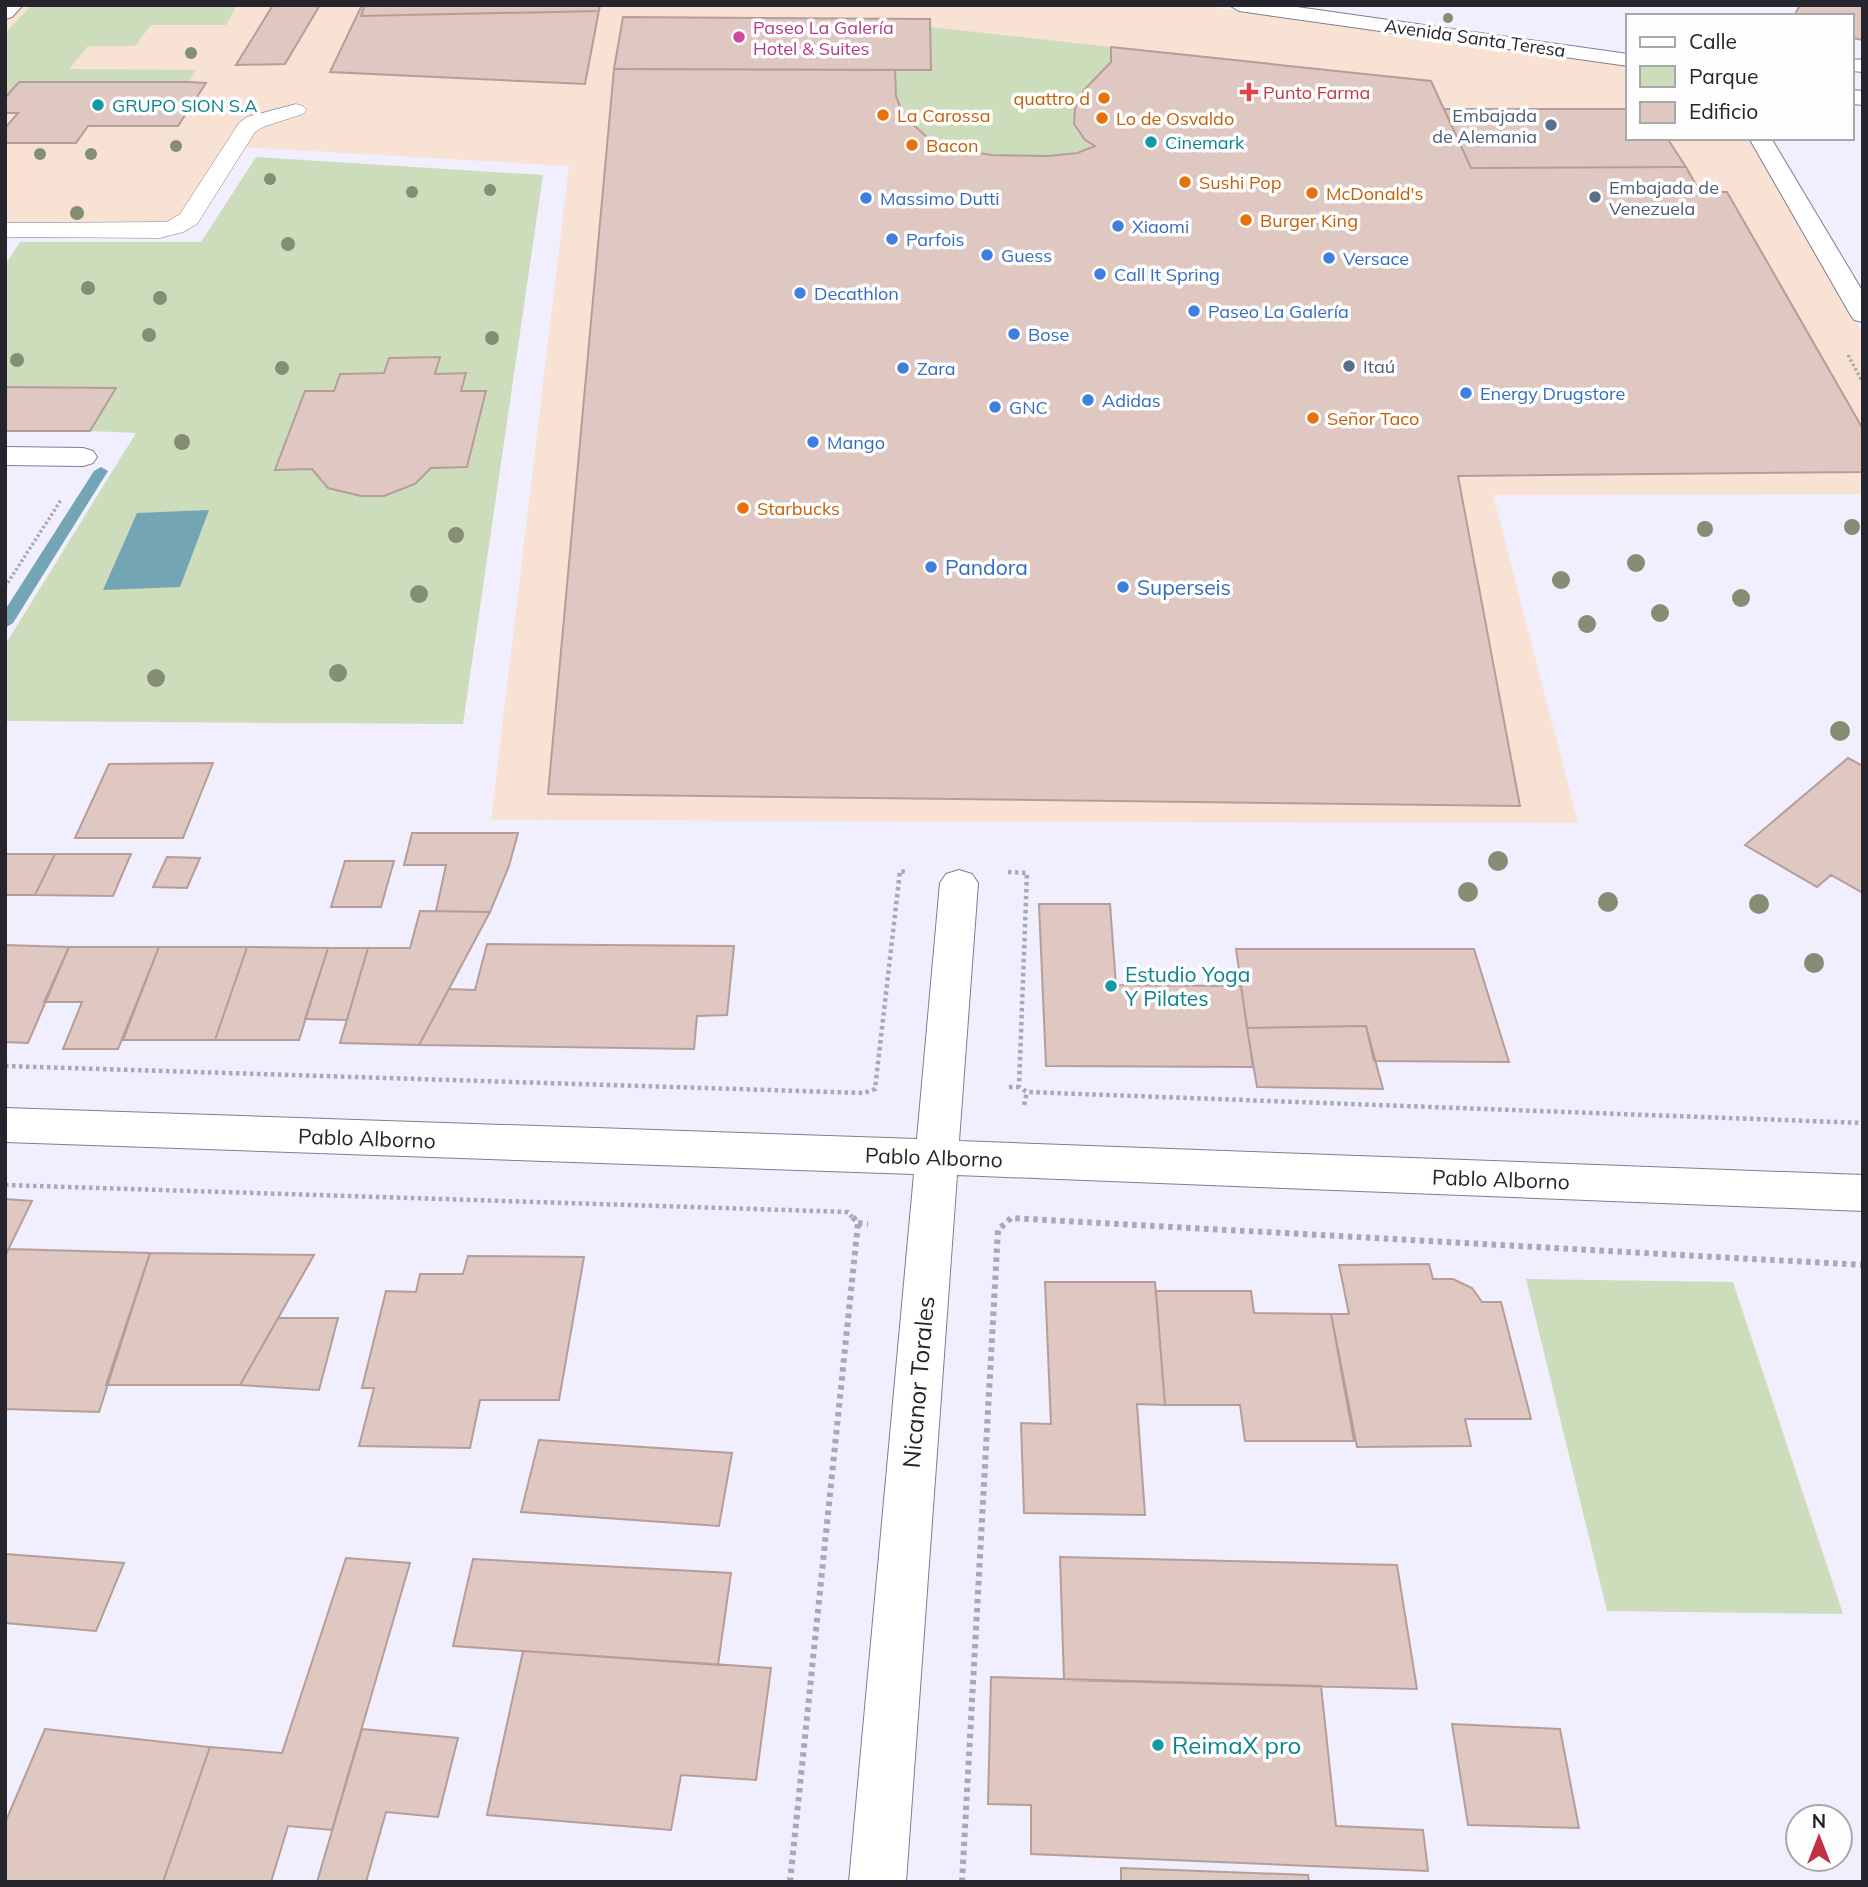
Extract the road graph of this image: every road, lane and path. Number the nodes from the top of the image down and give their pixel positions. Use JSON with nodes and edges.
{"nodes":[{"id":1,"x":13,"y":5,"type":"edge"},
{"id":2,"x":1239,"y":5,"type":"edge"},
{"id":3,"x":5,"y":13,"type":"edge"},
{"id":4,"x":1626,"y":60,"type":"edge"},
{"id":5,"x":296,"y":110,"type":"dead end"},
{"id":6,"x":1761,"y":140,"type":"edge"},
{"id":7,"x":5,"y":230,"type":"edge"},
{"id":8,"x":1863,"y":314,"type":"edge"},
{"id":9,"x":5,"y":456,"type":"edge"},
{"id":10,"x":83,"y":457,"type":"joint"},
{"id":11,"x":5,"y":587,"type":"edge"},
{"id":12,"x":910,"y":872,"type":"dead end"},
{"id":13,"x":1006,"y":872,"type":"dead end"},
{"id":14,"x":959,"y":883,"type":"dead end"},
{"id":15,"x":5,"y":1066,"type":"edge"},
{"id":16,"x":1009,"y":1087,"type":"dead end"},
{"id":17,"x":1020,"y":1087,"type":"junction"},
{"id":18,"x":887,"y":1088,"type":"dead end"},
{"id":19,"x":875,"y":1089,"type":"junction"},
{"id":20,"x":1027,"y":1092,"type":"junction"},
{"id":21,"x":864,"y":1093,"type":"junction"},
{"id":22,"x":863,"y":1103,"type":"dead end"},
{"id":23,"x":1024,"y":1105,"type":"dead end"},
{"id":24,"x":1863,"y":1123,"type":"edge"},
{"id":25,"x":5,"y":1125,"type":"edge"},
{"id":26,"x":936,"y":1157,"type":"junction"},
{"id":27,"x":5,"y":1185,"type":"edge"},
{"id":28,"x":1863,"y":1193,"type":"edge"},
{"id":29,"x":858,"y":1223,"type":"junction"},
{"id":30,"x":868,"y":1224,"type":"dead end"},
{"id":31,"x":987,"y":1230,"type":"dead end"},
{"id":32,"x":998,"y":1230,"type":"junction"},
{"id":33,"x":1863,"y":1265,"type":"edge"},
{"id":34,"x":790,"y":1882,"type":"edge"},
{"id":35,"x":877,"y":1882,"type":"edge"},
{"id":36,"x":962,"y":1882,"type":"edge"}],
"edges":[{"from":1,"to":3,"type":"street"},
{"from":2,"to":4,"type":"street","name":"Avenida Santa Teresa"},
{"from":5,"to":7,"type":"lane"},
{"from":6,"to":8,"type":"street"},
{"from":9,"to":10,"type":"street"},
{"from":10,"to":11,"type":"path"},
{"from":12,"to":19,"type":"path"},
{"from":13,"to":17,"type":"path"},
{"from":14,"to":26,"type":"street","name":"Nicanor Torales"},
{"from":15,"to":21,"type":"path"},
{"from":16,"to":17,"type":"path"},
{"from":17,"to":20,"type":"path"},
{"from":18,"to":19,"type":"path"},
{"from":19,"to":21,"type":"path"},
{"from":20,"to":23,"type":"path"},
{"from":20,"to":24,"type":"path"},
{"from":21,"to":22,"type":"path"},
{"from":25,"to":26,"type":"street","name":"Pablo Alborno"},
{"from":26,"to":28,"type":"street","name":"Pablo Alborno"},
{"from":26,"to":35,"type":"street","name":"Nicanor Torales"},
{"from":27,"to":29,"type":"path"},
{"from":29,"to":30,"type":"path"},
{"from":29,"to":34,"type":"path"},
{"from":31,"to":32,"type":"path"},
{"from":32,"to":33,"type":"path"},
{"from":32,"to":36,"type":"path"}]}
